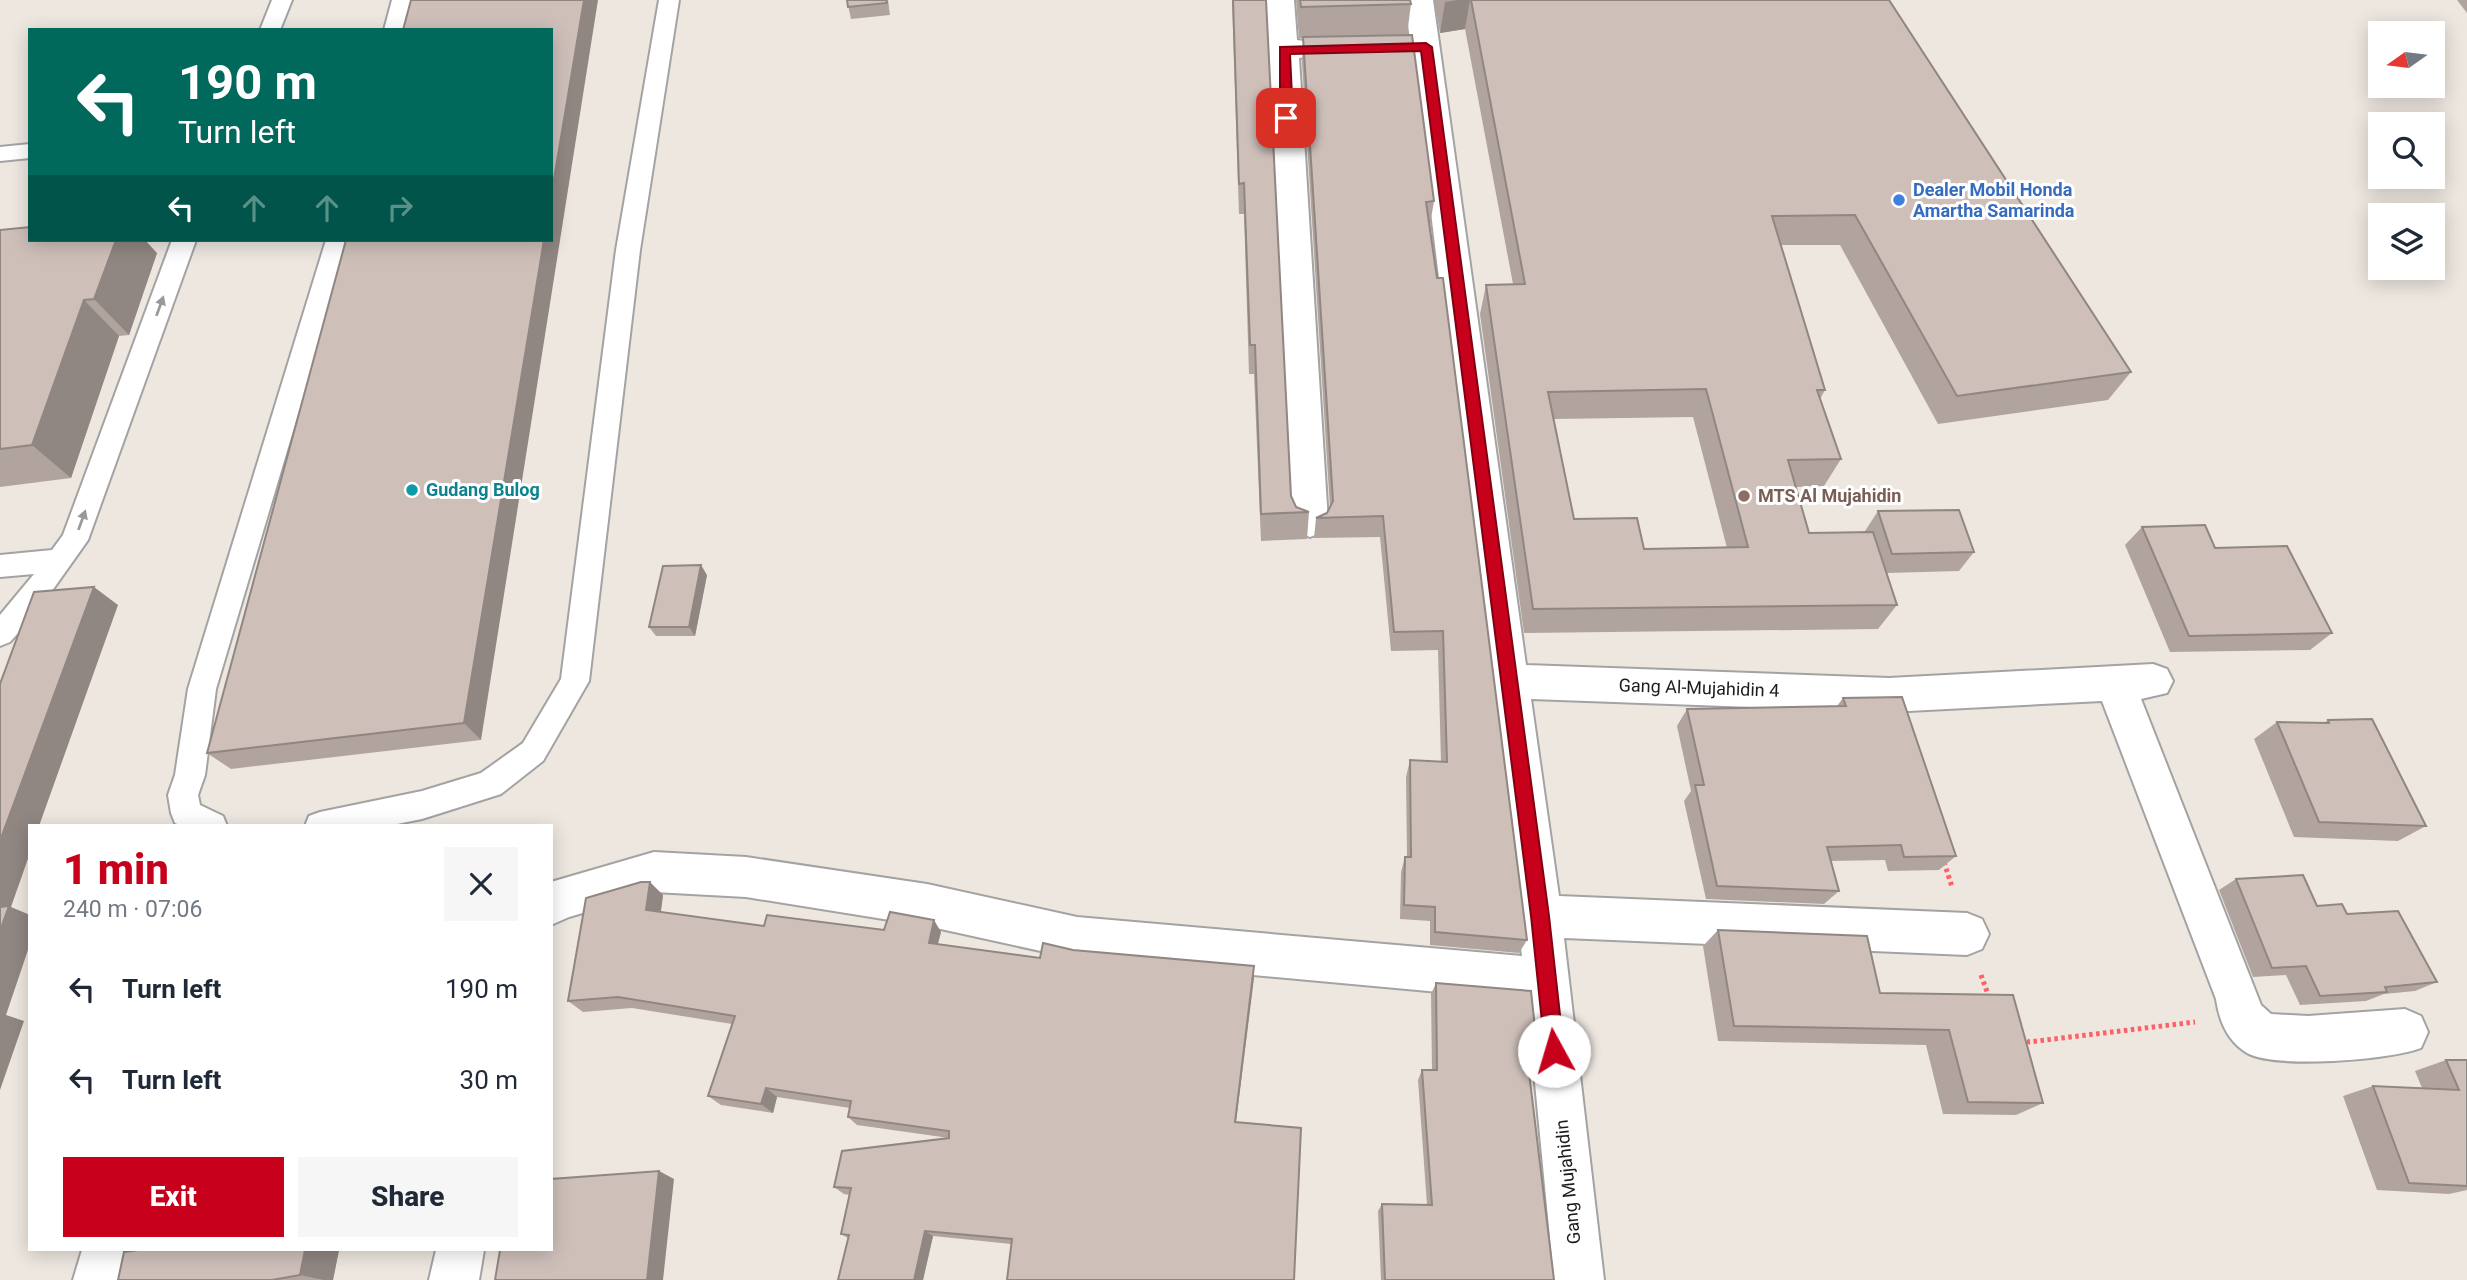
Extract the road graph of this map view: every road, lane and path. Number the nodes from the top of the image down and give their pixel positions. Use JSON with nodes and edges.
{"nodes":[{"id":1,"x":282,"y":0,"type":"edge"},
{"id":2,"x":402,"y":0,"type":"edge"},
{"id":3,"x":669,"y":0,"type":"edge"},
{"id":4,"x":1280,"y":0,"type":"edge"},
{"id":5,"x":1419,"y":0,"type":"edge"},
{"id":6,"x":271,"y":28,"type":"edge"},
{"id":7,"x":395,"y":28,"type":"edge"},
{"id":8,"x":1335,"y":49,"type":"edge"},
{"id":9,"x":1284,"y":50,"type":"junction"},
{"id":10,"x":28,"y":151,"type":"edge"},
{"id":11,"x":0,"y":154,"type":"edge"},
{"id":12,"x":183,"y":242,"type":"edge"},
{"id":13,"x":337,"y":242,"type":"edge"},
{"id":14,"x":1310,"y":522,"type":"dead end"},
{"id":15,"x":60,"y":559,"type":"junction"},
{"id":16,"x":0,"y":566,"type":"edge"},
{"id":17,"x":0,"y":634,"type":"edge"},
{"id":18,"x":1508,"y":681,"type":"junction"},
{"id":19,"x":208,"y":824,"type":"edge"},
{"id":20,"x":330,"y":824,"type":"edge"},
{"id":21,"x":1941,"y":854,"type":"edge"},
{"id":22,"x":553,"y":902,"type":"edge"},
{"id":23,"x":1540,"y":916,"type":"junction"},
{"id":24,"x":1967,"y":934,"type":"junction"},
{"id":25,"x":1547,"y":980,"type":"junction"},
{"id":26,"x":1991,"y":1003,"type":"edge"},
{"id":27,"x":2241,"y":1016,"type":"junction"},
{"id":28,"x":2011,"y":1030,"type":"edge"},
{"id":29,"x":2405,"y":1032,"type":"dead end"},
{"id":30,"x":106,"y":1251,"type":"edge"},
{"id":31,"x":460,"y":1251,"type":"edge"},
{"id":32,"x":98,"y":1280,"type":"edge"},
{"id":33,"x":454,"y":1280,"type":"edge"},
{"id":34,"x":1578,"y":1280,"type":"edge"}],
"edges":[{"from":1,"to":6,"type":"lane"},
{"from":2,"to":7,"type":"lane"},
{"from":3,"to":20,"type":"lane"},
{"from":4,"to":9,"type":"street"},
{"from":5,"to":18,"type":"street","name":"Gang Mujahidin"},
{"from":8,"to":9,"type":"street"},
{"from":9,"to":14,"type":"street"},
{"from":10,"to":11,"type":"lane"},
{"from":15,"to":12,"type":"lane","one_way":true},
{"from":13,"to":19,"type":"lane"},
{"from":15,"to":16,"type":"lane"},
{"from":15,"to":17,"type":"lane"},
{"from":18,"to":23,"type":"street","name":"Gang Mujahidin"},
{"from":18,"to":27,"type":"street","name":"Gang Al-Mujahidin 4"},
{"from":21,"to":24,"type":"path"},
{"from":22,"to":25,"type":"street"},
{"from":23,"to":24,"type":"street"},
{"from":23,"to":25,"type":"street","name":"Gang Mujahidin"},
{"from":24,"to":26,"type":"path"},
{"from":25,"to":34,"type":"street","name":"Gang Mujahidin"},
{"from":27,"to":28,"type":"path"},
{"from":27,"to":29,"type":"street"},
{"from":30,"to":32,"type":"street"},
{"from":31,"to":33,"type":"street"}]}
